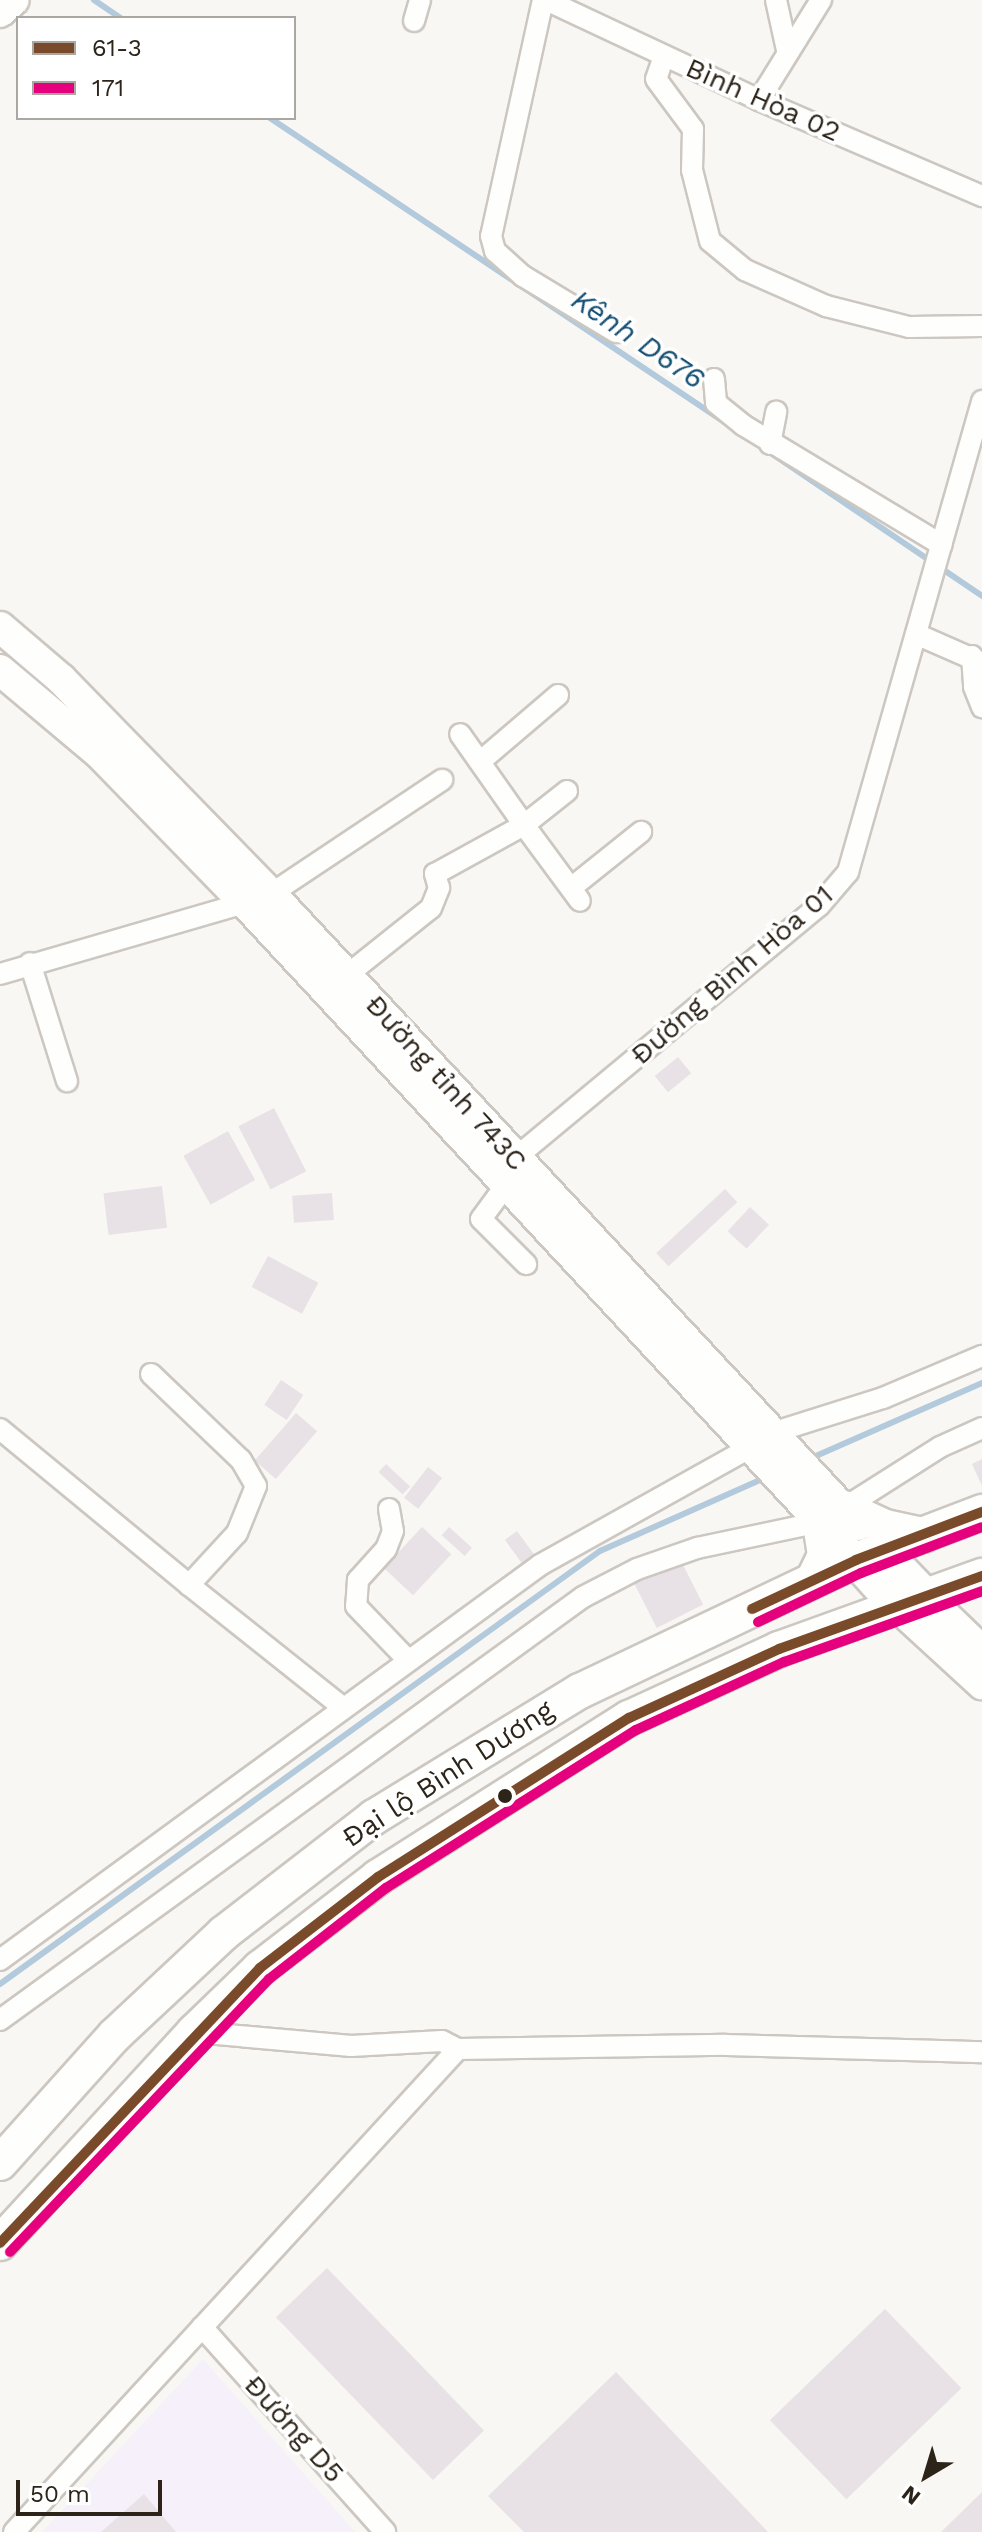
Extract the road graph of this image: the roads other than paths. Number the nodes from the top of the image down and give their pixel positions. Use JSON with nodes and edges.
{"nodes":[{"id":1,"x":14,"y":0,"type":"edge"},
{"id":2,"x":420,"y":0,"type":"edge"},
{"id":3,"x":544,"y":0,"type":"edge"},
{"id":4,"x":776,"y":0,"type":"edge"},
{"id":5,"x":821,"y":0,"type":"edge"},
{"id":6,"x":0,"y":12,"type":"edge"},
{"id":7,"x":414,"y":21,"type":"dead end"},
{"id":8,"x":787,"y":50,"type":"junction"},
{"id":9,"x":664,"y":56,"type":"junction"},
{"id":10,"x":759,"y":100,"type":"junction"},
{"id":11,"x":982,"y":196,"type":"edge"},
{"id":12,"x":982,"y":326,"type":"edge"},
{"id":13,"x":616,"y":332,"type":"dead end"},
{"id":14,"x":714,"y":379,"type":"dead end"},
{"id":15,"x":982,"y":401,"type":"edge"},
{"id":16,"x":776,"y":412,"type":"dead end"},
{"id":17,"x":770,"y":444,"type":"junction"},
{"id":18,"x":940,"y":554,"type":"junction"},
{"id":19,"x":919,"y":625,"type":"junction"},
{"id":20,"x":0,"y":627,"type":"edge"},
{"id":21,"x":977,"y":659,"type":"edge"},
{"id":22,"x":0,"y":670,"type":"edge"},
{"id":23,"x":558,"y":695,"type":"dead end"},
{"id":24,"x":982,"y":707,"type":"edge"},
{"id":25,"x":460,"y":734,"type":"dead end"},
{"id":26,"x":482,"y":760,"type":"junction"},
{"id":27,"x":442,"y":780,"type":"dead end"},
{"id":28,"x":567,"y":791,"type":"dead end"},
{"id":29,"x":524,"y":825,"type":"junction"},
{"id":30,"x":641,"y":832,"type":"dead end"},
{"id":31,"x":258,"y":898,"type":"junction"},
{"id":32,"x":30,"y":963,"type":"junction"},
{"id":33,"x":0,"y":974,"type":"edge"},
{"id":34,"x":347,"y":975,"type":"junction"},
{"id":35,"x":67,"y":1081,"type":"dead end"},
{"id":36,"x":505,"y":1173,"type":"junction"},
{"id":37,"x":526,"y":1264,"type":"dead end"},
{"id":38,"x":982,"y":1356,"type":"edge"},
{"id":39,"x":151,"y":1374,"type":"dead end"},
{"id":40,"x":982,"y":1428,"type":"edge"},
{"id":41,"x":0,"y":1429,"type":"edge"},
{"id":42,"x":763,"y":1440,"type":"junction"},
{"id":43,"x":389,"y":1509,"type":"dead end"},
{"id":44,"x":982,"y":1512,"type":"edge"},
{"id":45,"x":832,"y":1515,"type":"junction"},
{"id":46,"x":924,"y":1535,"type":"junction"},
{"id":47,"x":869,"y":1555,"type":"junction"},
{"id":48,"x":982,"y":1576,"type":"edge"},
{"id":49,"x":813,"y":1580,"type":"junction"},
{"id":50,"x":189,"y":1585,"type":"junction"},
{"id":51,"x":913,"y":1603,"type":"junction"},
{"id":52,"x":982,"y":1651,"type":"edge"},
{"id":53,"x":407,"y":1659,"type":"junction"},
{"id":54,"x":982,"y":1684,"type":"edge"},
{"id":55,"x":341,"y":1706,"type":"junction"},
{"id":56,"x":0,"y":1960,"type":"edge"},
{"id":57,"x":0,"y":2020,"type":"edge"},
{"id":58,"x":194,"y":2032,"type":"junction"},
{"id":59,"x":458,"y":2049,"type":"junction"},
{"id":60,"x":982,"y":2052,"type":"edge"},
{"id":61,"x":0,"y":2163,"type":"edge"},
{"id":62,"x":0,"y":2243,"type":"edge"},
{"id":63,"x":202,"y":2327,"type":"junction"},
{"id":64,"x":14,"y":2532,"type":"edge"},
{"id":65,"x":385,"y":2532,"type":"edge"}],
"edges":[{"from":1,"to":6,"type":"main road"},
{"from":2,"to":7,"type":"street"},
{"from":3,"to":9,"type":"street","name":"Bình Hòa 02"},
{"from":3,"to":13,"type":"street"},
{"from":4,"to":8,"type":"street"},
{"from":5,"to":8,"type":"street"},
{"from":8,"to":10,"type":"street"},
{"from":9,"to":10,"type":"street","name":"Bình Hòa 02"},
{"from":9,"to":12,"type":"street"},
{"from":10,"to":11,"type":"street","name":"Bình Hòa 02"},
{"from":14,"to":17,"type":"street"},
{"from":15,"to":18,"type":"street","name":"Đường Bình Hòa 01"},
{"from":16,"to":17,"type":"street"},
{"from":17,"to":18,"type":"street"},
{"from":18,"to":19,"type":"street","name":"Đường Bình Hòa 01"},
{"from":19,"to":21,"type":"street"},
{"from":19,"to":36,"type":"street","name":"Đường Bình Hòa 01"},
{"from":20,"to":31,"type":"main road","name":"Đường tỉnh 743C"},
{"from":21,"to":24,"type":"street"},
{"from":22,"to":31,"type":"main road","name":"Đường tỉnh 743C"},
{"from":23,"to":26,"type":"street"},
{"from":25,"to":26,"type":"street"},
{"from":26,"to":29,"type":"street"},
{"from":27,"to":31,"type":"street"},
{"from":28,"to":29,"type":"street"},
{"from":29,"to":30,"type":"street"},
{"from":29,"to":34,"type":"street"},
{"from":31,"to":32,"type":"street"},
{"from":31,"to":34,"type":"main road","name":"Đường tỉnh 743C"},
{"from":31,"to":36,"type":"main road","name":"Đường tỉnh 743C"},
{"from":32,"to":33,"type":"street"},
{"from":32,"to":35,"type":"street"},
{"from":34,"to":36,"type":"main road","name":"Đường tỉnh 743C"},
{"from":36,"to":37,"type":"street","name":"Đường Bình Hòa 01"},
{"from":36,"to":42,"type":"main road","name":"Đường tỉnh 743C"},
{"from":38,"to":42,"type":"street"},
{"from":39,"to":50,"type":"street"},
{"from":40,"to":45,"type":"street"},
{"from":41,"to":50,"type":"street"},
{"from":42,"to":45,"type":"main road","name":"Đường tỉnh 743C"},
{"from":42,"to":53,"type":"street"},
{"from":43,"to":53,"type":"street"},
{"from":44,"to":46,"type":"highway","name":"Đại lộ Bình Dương"},
{"from":45,"to":46,"type":"highway"},
{"from":45,"to":47,"type":"main road","name":"Đường tỉnh 743C"},
{"from":45,"to":49,"type":"highway"},
{"from":45,"to":57,"type":"street"},
{"from":46,"to":47,"type":"highway","name":"Đại lộ Bình Dương"},
{"from":47,"to":49,"type":"highway","name":"Đại lộ Bình Dương"},
{"from":47,"to":51,"type":"highway"},
{"from":48,"to":51,"type":"highway","name":"Đại lộ Bình Dương"},
{"from":49,"to":61,"type":"highway","name":"Đại lộ Bình Dương"},
{"from":50,"to":55,"type":"street"},
{"from":51,"to":52,"type":"main road"},
{"from":51,"to":54,"type":"main road"},
{"from":51,"to":58,"type":"highway","name":"Đại lộ Bình Dương"},
{"from":53,"to":55,"type":"street"},
{"from":55,"to":56,"type":"street"},
{"from":58,"to":59,"type":"street"},
{"from":58,"to":62,"type":"highway","name":"Đại lộ Bình Dương"},
{"from":59,"to":60,"type":"street"},
{"from":59,"to":63,"type":"street"},
{"from":63,"to":64,"type":"street"},
{"from":63,"to":65,"type":"street","name":"Đường D5"}]}
